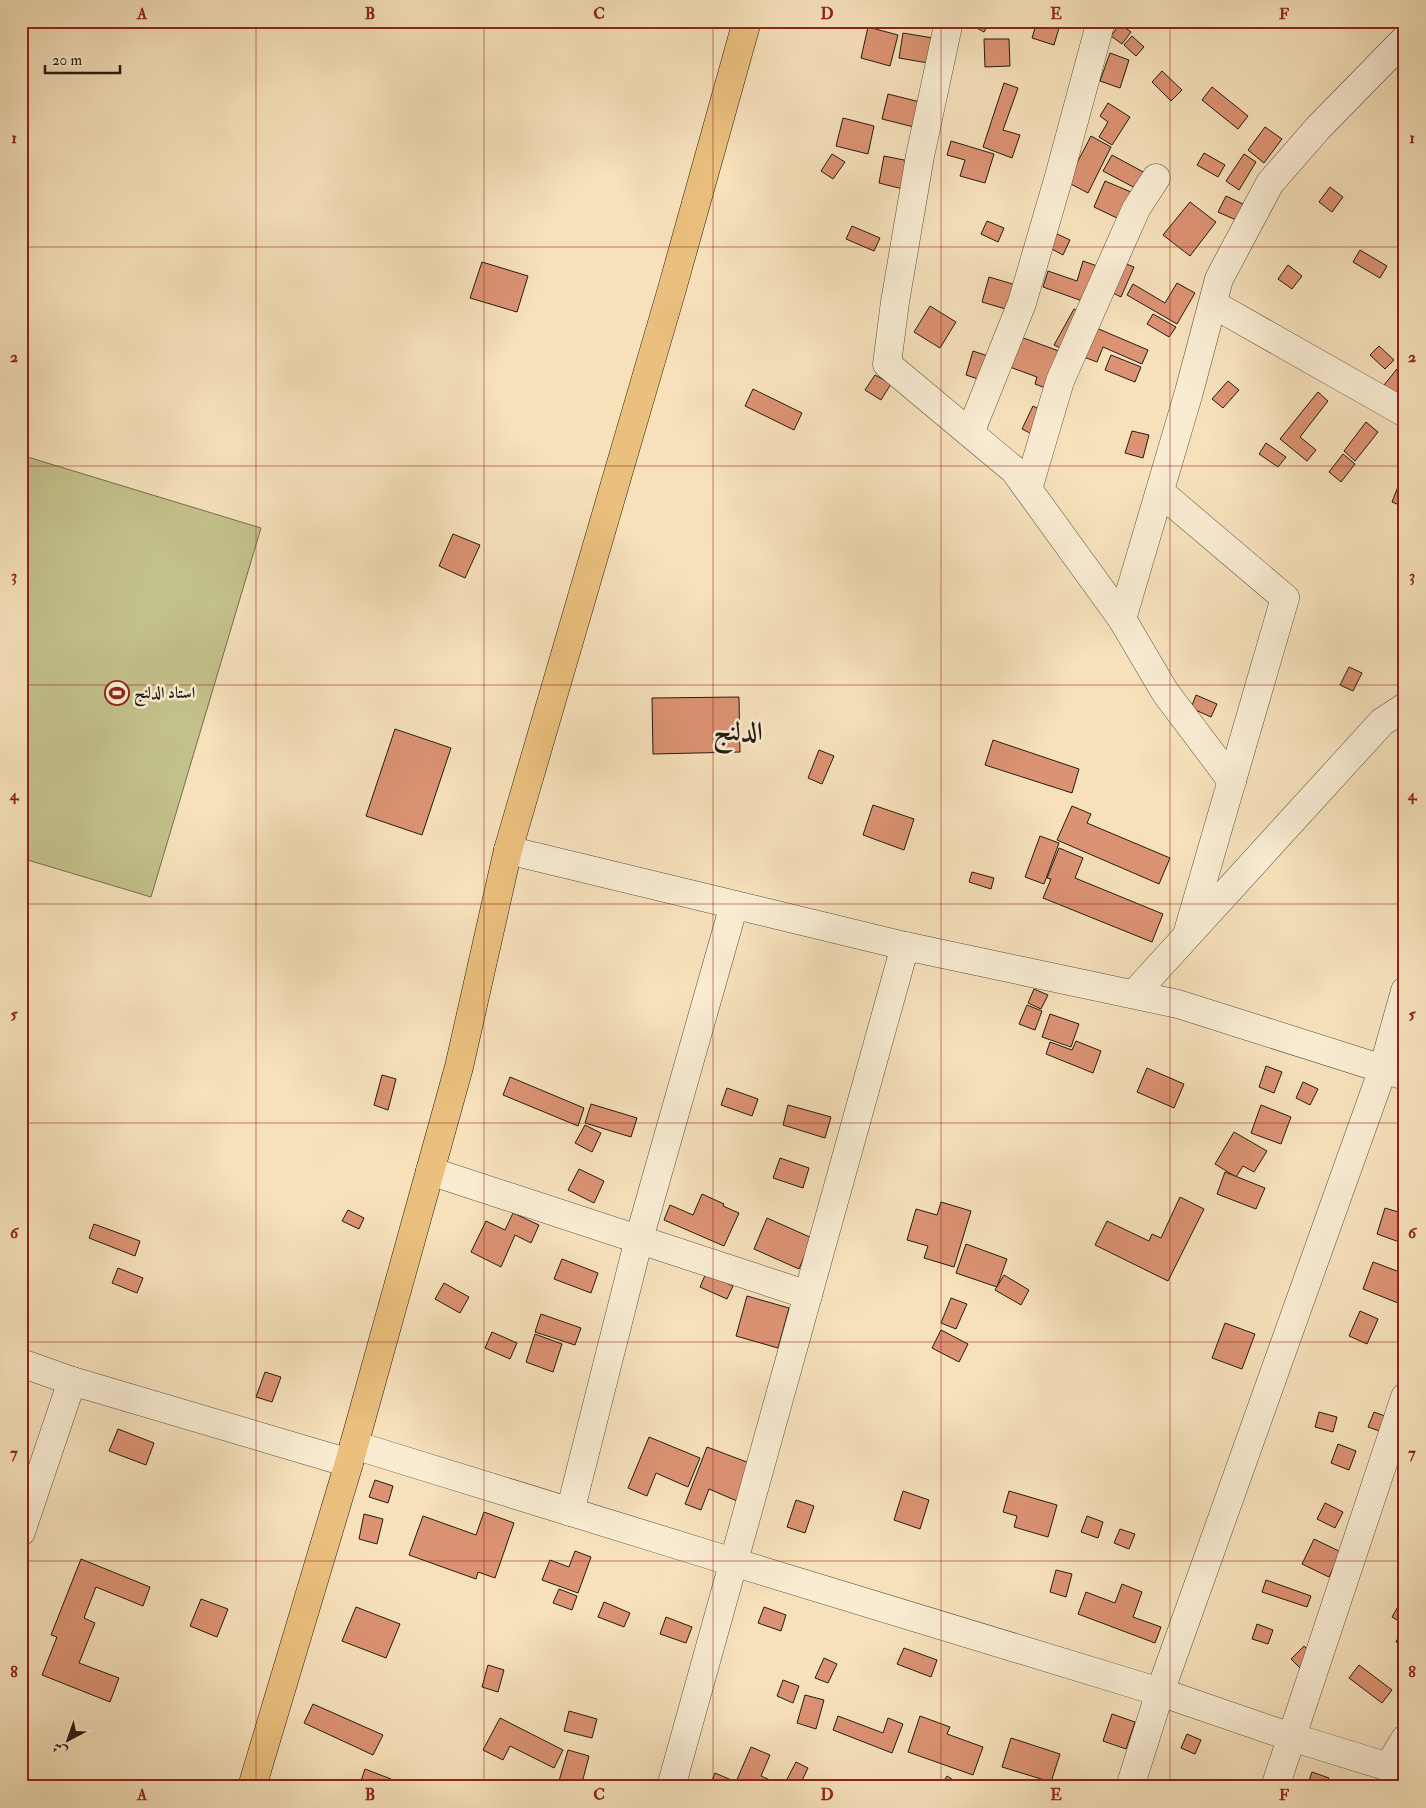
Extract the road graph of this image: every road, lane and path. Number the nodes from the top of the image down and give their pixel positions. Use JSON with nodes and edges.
{"nodes":[{"id":1,"x":747,"y":21,"type":"edge"},
{"id":2,"x":949,"y":21,"type":"edge"},
{"id":3,"x":1100,"y":21,"type":"edge"},
{"id":4,"x":1405,"y":38,"type":"edge"},
{"id":5,"x":1156,"y":178,"type":"dead end"},
{"id":6,"x":1213,"y":304,"type":"junction"},
{"id":7,"x":1405,"y":413,"type":"edge"},
{"id":8,"x":970,"y":433,"type":"junction"},
{"id":9,"x":1028,"y":489,"type":"junction"},
{"id":10,"x":1160,"y":492,"type":"junction"},
{"id":11,"x":1122,"y":619,"type":"junction"},
{"id":12,"x":1405,"y":707,"type":"edge"},
{"id":13,"x":1232,"y":782,"type":"junction"},
{"id":14,"x":508,"y":850,"type":"junction"},
{"id":15,"x":734,"y":905,"type":"junction"},
{"id":16,"x":1187,"y":936,"type":"junction"},
{"id":17,"x":905,"y":946,"type":"junction"},
{"id":18,"x":1405,"y":991,"type":"edge"},
{"id":19,"x":1134,"y":994,"type":"junction"},
{"id":20,"x":1394,"y":1072,"type":"edge"},
{"id":21,"x":430,"y":1171,"type":"junction"},
{"id":22,"x":639,"y":1239,"type":"junction"},
{"id":23,"x":808,"y":1294,"type":"junction"},
{"id":24,"x":21,"y":1363,"type":"edge"},
{"id":25,"x":72,"y":1380,"type":"junction"},
{"id":26,"x":1405,"y":1397,"type":"edge"},
{"id":27,"x":352,"y":1454,"type":"junction"},
{"id":28,"x":570,"y":1512,"type":"junction"},
{"id":29,"x":21,"y":1532,"type":"edge"},
{"id":30,"x":733,"y":1562,"type":"junction"},
{"id":31,"x":1160,"y":1692,"type":"junction"},
{"id":32,"x":1291,"y":1737,"type":"junction"},
{"id":33,"x":1405,"y":1739,"type":"edge"},
{"id":34,"x":1396,"y":1769,"type":"edge"},
{"id":35,"x":252,"y":1787,"type":"edge"},
{"id":36,"x":671,"y":1787,"type":"edge"},
{"id":37,"x":1130,"y":1787,"type":"edge"},
{"id":38,"x":1276,"y":1787,"type":"edge"}],
"edges":[{"from":1,"to":14,"type":"main road"},
{"from":2,"to":8,"type":"street"},
{"from":3,"to":8,"type":"street"},
{"from":4,"to":6,"type":"street"},
{"from":5,"to":9,"type":"street"},
{"from":6,"to":7,"type":"street"},
{"from":6,"to":10,"type":"street"},
{"from":8,"to":9,"type":"street"},
{"from":9,"to":11,"type":"street"},
{"from":10,"to":11,"type":"street"},
{"from":10,"to":13,"type":"street"},
{"from":11,"to":13,"type":"street"},
{"from":12,"to":16,"type":"street"},
{"from":13,"to":16,"type":"street"},
{"from":14,"to":15,"type":"street"},
{"from":14,"to":21,"type":"main road"},
{"from":15,"to":17,"type":"street"},
{"from":15,"to":22,"type":"street"},
{"from":16,"to":19,"type":"street"},
{"from":17,"to":19,"type":"street"},
{"from":17,"to":23,"type":"street"},
{"from":18,"to":20,"type":"street"},
{"from":19,"to":20,"type":"street"},
{"from":20,"to":31,"type":"street"},
{"from":21,"to":22,"type":"street"},
{"from":21,"to":27,"type":"main road"},
{"from":22,"to":23,"type":"street"},
{"from":22,"to":28,"type":"street"},
{"from":23,"to":30,"type":"street"},
{"from":24,"to":25,"type":"street"},
{"from":25,"to":27,"type":"street"},
{"from":25,"to":29,"type":"street"},
{"from":26,"to":32,"type":"street"},
{"from":27,"to":28,"type":"street"},
{"from":27,"to":35,"type":"main road"},
{"from":28,"to":30,"type":"street"},
{"from":30,"to":31,"type":"street"},
{"from":30,"to":36,"type":"street"},
{"from":31,"to":32,"type":"street"},
{"from":31,"to":37,"type":"street"},
{"from":32,"to":34,"type":"street"},
{"from":32,"to":38,"type":"street"},
{"from":33,"to":34,"type":"street"}]}
